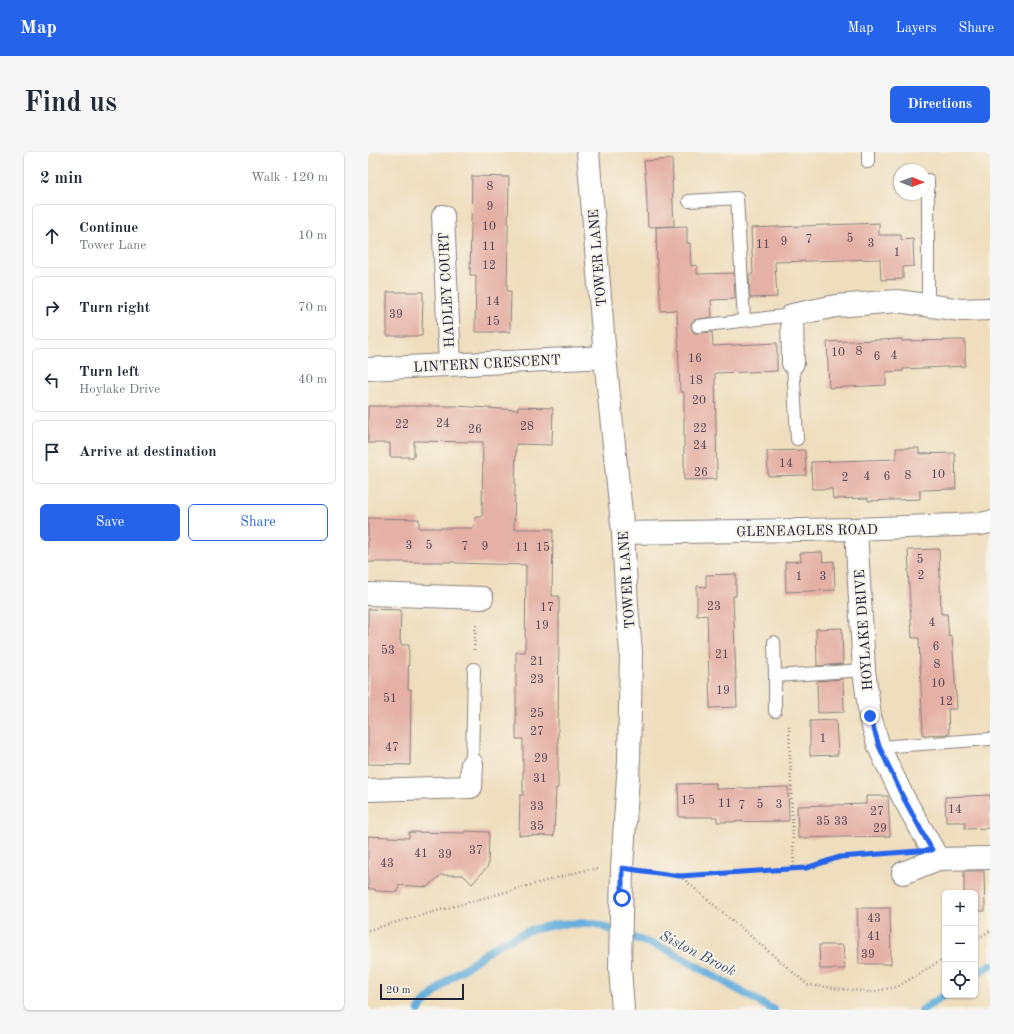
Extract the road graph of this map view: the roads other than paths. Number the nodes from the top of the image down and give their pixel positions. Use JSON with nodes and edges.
{"nodes":[{"id":1,"x":588,"y":152,"type":"edge"},
{"id":2,"x":928,"y":200,"type":"edge"},
{"id":3,"x":689,"y":201,"type":"dead end"},
{"id":4,"x":443,"y":216,"type":"dead end"},
{"id":5,"x":928,"y":306,"type":"junction"},
{"id":6,"x":990,"y":309,"type":"edge"},
{"id":7,"x":792,"y":315,"type":"junction"},
{"id":8,"x":744,"y":320,"type":"junction"},
{"id":9,"x":698,"y":326,"type":"dead end"},
{"id":10,"x":605,"y":357,"type":"junction"},
{"id":11,"x":794,"y":363,"type":"joint"},
{"id":12,"x":450,"y":364,"type":"junction"},
{"id":13,"x":368,"y":369,"type":"edge"},
{"id":14,"x":797,"y":439,"type":"dead end"},
{"id":15,"x":990,"y":522,"type":"edge"},
{"id":16,"x":856,"y":529,"type":"junction"},
{"id":17,"x":623,"y":533,"type":"junction"},
{"id":18,"x":368,"y":594,"type":"edge"},
{"id":19,"x":482,"y":598,"type":"road end"},
{"id":20,"x":774,"y":642,"type":"dead end"},
{"id":21,"x":474,"y":669,"type":"road end"},
{"id":22,"x":864,"y":670,"type":"junction"},
{"id":23,"x":775,"y":676,"type":"junction"},
{"id":24,"x":775,"y":711,"type":"dead end"},
{"id":25,"x":990,"y":739,"type":"edge"},
{"id":26,"x":879,"y":746,"type":"junction"},
{"id":27,"x":472,"y":764,"type":"joint"},
{"id":28,"x":368,"y":790,"type":"edge"},
{"id":29,"x":988,"y":858,"type":"dead end"},
{"id":30,"x":938,"y":859,"type":"junction"},
{"id":31,"x":903,"y":873,"type":"dead end"},
{"id":32,"x":622,"y":1010,"type":"edge"}],
"edges":[{"from":1,"to":10,"type":"street","name":"TOWER LANE"},
{"from":2,"to":5,"type":"lane"},
{"from":3,"to":8,"type":"lane"},
{"from":4,"to":12,"type":"street","name":"HADLEY COURT"},
{"from":5,"to":6,"type":"street"},
{"from":5,"to":7,"type":"street"},
{"from":7,"to":8,"type":"lane"},
{"from":7,"to":11,"type":"street"},
{"from":8,"to":9,"type":"lane"},
{"from":10,"to":12,"type":"street","name":"LINTERN CRESCENT"},
{"from":10,"to":17,"type":"street","name":"TOWER LANE"},
{"from":11,"to":14,"type":"lane"},
{"from":12,"to":13,"type":"street","name":"LINTERN CRESCENT"},
{"from":15,"to":16,"type":"street","name":"GLENEAGLES ROAD"},
{"from":16,"to":17,"type":"street","name":"GLENEAGLES ROAD"},
{"from":16,"to":22,"type":"street","name":"HOYLAKE DRIVE"},
{"from":17,"to":32,"type":"street","name":"TOWER LANE"},
{"from":18,"to":19,"type":"street"},
{"from":20,"to":23,"type":"lane"},
{"from":21,"to":27,"type":"lane"},
{"from":22,"to":23,"type":"lane"},
{"from":22,"to":26,"type":"street","name":"HOYLAKE DRIVE"},
{"from":23,"to":24,"type":"lane"},
{"from":25,"to":26,"type":"lane"},
{"from":26,"to":30,"type":"street","name":"HOYLAKE DRIVE"},
{"from":27,"to":28,"type":"street"},
{"from":29,"to":30,"type":"street"},
{"from":30,"to":31,"type":"street"}]}
